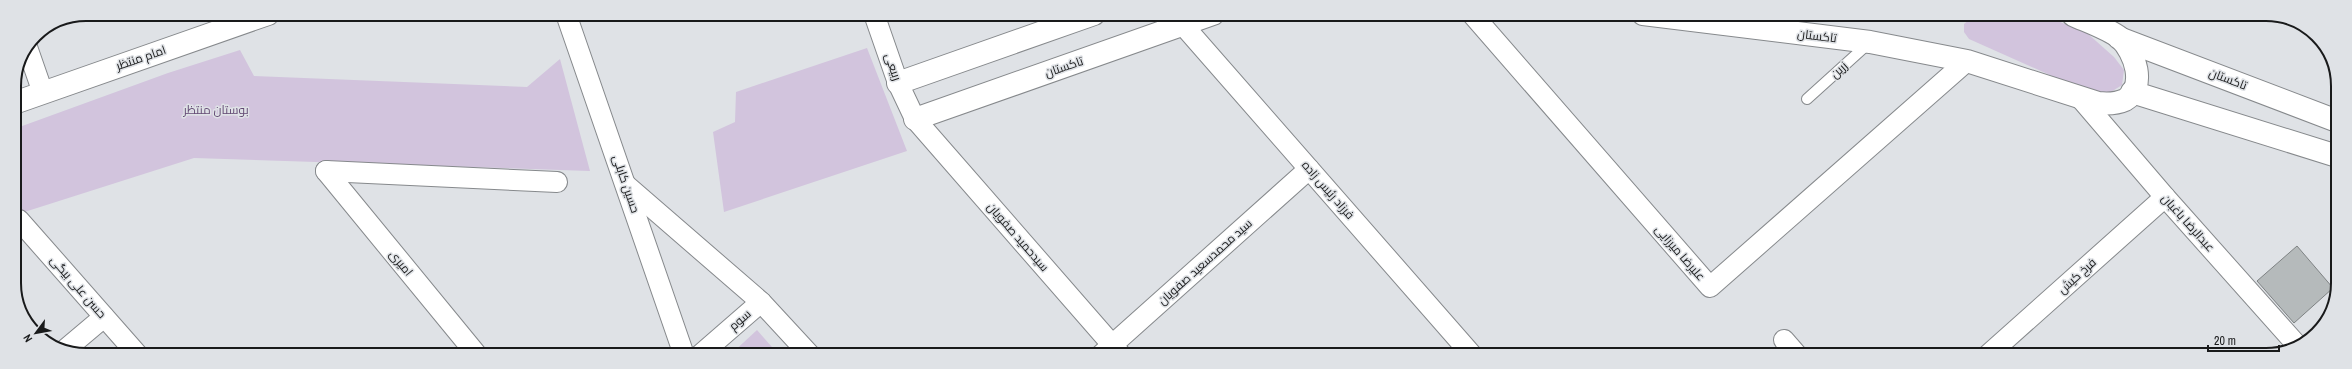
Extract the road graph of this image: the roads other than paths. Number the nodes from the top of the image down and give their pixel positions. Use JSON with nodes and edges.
{"nodes":[{"id":1,"x":235,"y":21,"type":"edge"},
{"id":2,"x":568,"y":21,"type":"edge"},
{"id":3,"x":876,"y":21,"type":"edge"},
{"id":4,"x":1074,"y":21,"type":"edge"},
{"id":5,"x":1177,"y":21,"type":"edge"},
{"id":6,"x":1181,"y":21,"type":"edge"},
{"id":7,"x":1478,"y":21,"type":"edge"},
{"id":8,"x":1753,"y":21,"type":"edge"},
{"id":9,"x":2087,"y":21,"type":"edge"},
{"id":10,"x":1769,"y":22,"type":"edge"},
{"id":11,"x":2120,"y":38,"type":"junction"},
{"id":12,"x":1870,"y":42,"type":"junction"},
{"id":13,"x":30,"y":54,"type":"edge"},
{"id":14,"x":1967,"y":61,"type":"junction"},
{"id":15,"x":898,"y":83,"type":"junction"},
{"id":16,"x":2132,"y":92,"type":"junction"},
{"id":17,"x":43,"y":93,"type":"junction"},
{"id":18,"x":1807,"y":99,"type":"dead end"},
{"id":19,"x":2082,"y":100,"type":"junction"},
{"id":20,"x":21,"y":101,"type":"edge"},
{"id":21,"x":915,"y":119,"type":"junction"},
{"id":22,"x":2331,"y":119,"type":"edge"},
{"id":23,"x":2331,"y":154,"type":"edge"},
{"id":24,"x":1309,"y":169,"type":"junction"},
{"id":25,"x":557,"y":182,"type":"dead end"},
{"id":26,"x":626,"y":185,"type":"junction"},
{"id":27,"x":2165,"y":197,"type":"junction"},
{"id":28,"x":21,"y":222,"type":"edge"},
{"id":29,"x":761,"y":302,"type":"junction"},
{"id":30,"x":104,"y":316,"type":"junction"},
{"id":31,"x":1784,"y":340,"type":"dead end"},
{"id":32,"x":2294,"y":341,"type":"edge"},
{"id":33,"x":69,"y":346,"type":"edge"},
{"id":34,"x":132,"y":348,"type":"edge"},
{"id":35,"x":472,"y":348,"type":"edge"},
{"id":36,"x":682,"y":348,"type":"edge"},
{"id":37,"x":708,"y":348,"type":"edge"},
{"id":38,"x":804,"y":348,"type":"edge"},
{"id":39,"x":1108,"y":348,"type":"edge"},
{"id":40,"x":1114,"y":348,"type":"edge"},
{"id":41,"x":1466,"y":348,"type":"edge"},
{"id":42,"x":1791,"y":348,"type":"edge"},
{"id":43,"x":1996,"y":348,"type":"edge"}],
"edges":[{"from":1,"to":17,"type":"street","name":"امام منتظر"},
{"from":2,"to":26,"type":"street","name":"حسین کابلی"},
{"from":3,"to":15,"type":"street","name":"ربیعی"},
{"from":4,"to":15,"type":"street"},
{"from":5,"to":21,"type":"street","name":"تاکستان"},
{"from":6,"to":24,"type":"street","name":"فرزاد رئیس زاده"},
{"from":7,"to":14,"type":"street","name":"علیرضا میرزایی"},
{"from":8,"to":10,"type":"street","name":"تاکستان"},
{"from":9,"to":11,"type":"street","name":"تاکستان"},
{"from":10,"to":12,"type":"street","name":"تاکستان"},
{"from":11,"to":16,"type":"street"},
{"from":11,"to":22,"type":"street","name":"تاکستان"},
{"from":12,"to":14,"type":"street","name":"تاکستان"},
{"from":12,"to":18,"type":"lane","name":"زرین"},
{"from":13,"to":17,"type":"street"},
{"from":14,"to":19,"type":"street","name":"تاکستان"},
{"from":15,"to":21,"type":"street","name":"ربیعی"},
{"from":16,"to":19,"type":"street","name":"تاکستان"},
{"from":16,"to":23,"type":"street"},
{"from":17,"to":20,"type":"street","name":"امام منتظر"},
{"from":19,"to":27,"type":"street","name":"عبدالرضا باغبان"},
{"from":21,"to":39,"type":"street","name":"سیدحمید صفویان"},
{"from":24,"to":40,"type":"street","name":"سید محمدسعید صفویان"},
{"from":24,"to":41,"type":"street","name":"فرزاد رئیس زاده"},
{"from":25,"to":35,"type":"street","name":"امیری"},
{"from":26,"to":29,"type":"street"},
{"from":26,"to":36,"type":"street","name":"حسین کابلی"},
{"from":27,"to":32,"type":"street","name":"عبدالرضا باغبان"},
{"from":27,"to":43,"type":"street","name":"فرخ کیش"},
{"from":28,"to":30,"type":"street","name":"حسن علی بیگی"},
{"from":29,"to":37,"type":"street","name":"سوم"},
{"from":29,"to":38,"type":"street"},
{"from":30,"to":33,"type":"street"},
{"from":30,"to":34,"type":"street","name":"حسن علی بیگی"},
{"from":31,"to":42,"type":"street"}]}
